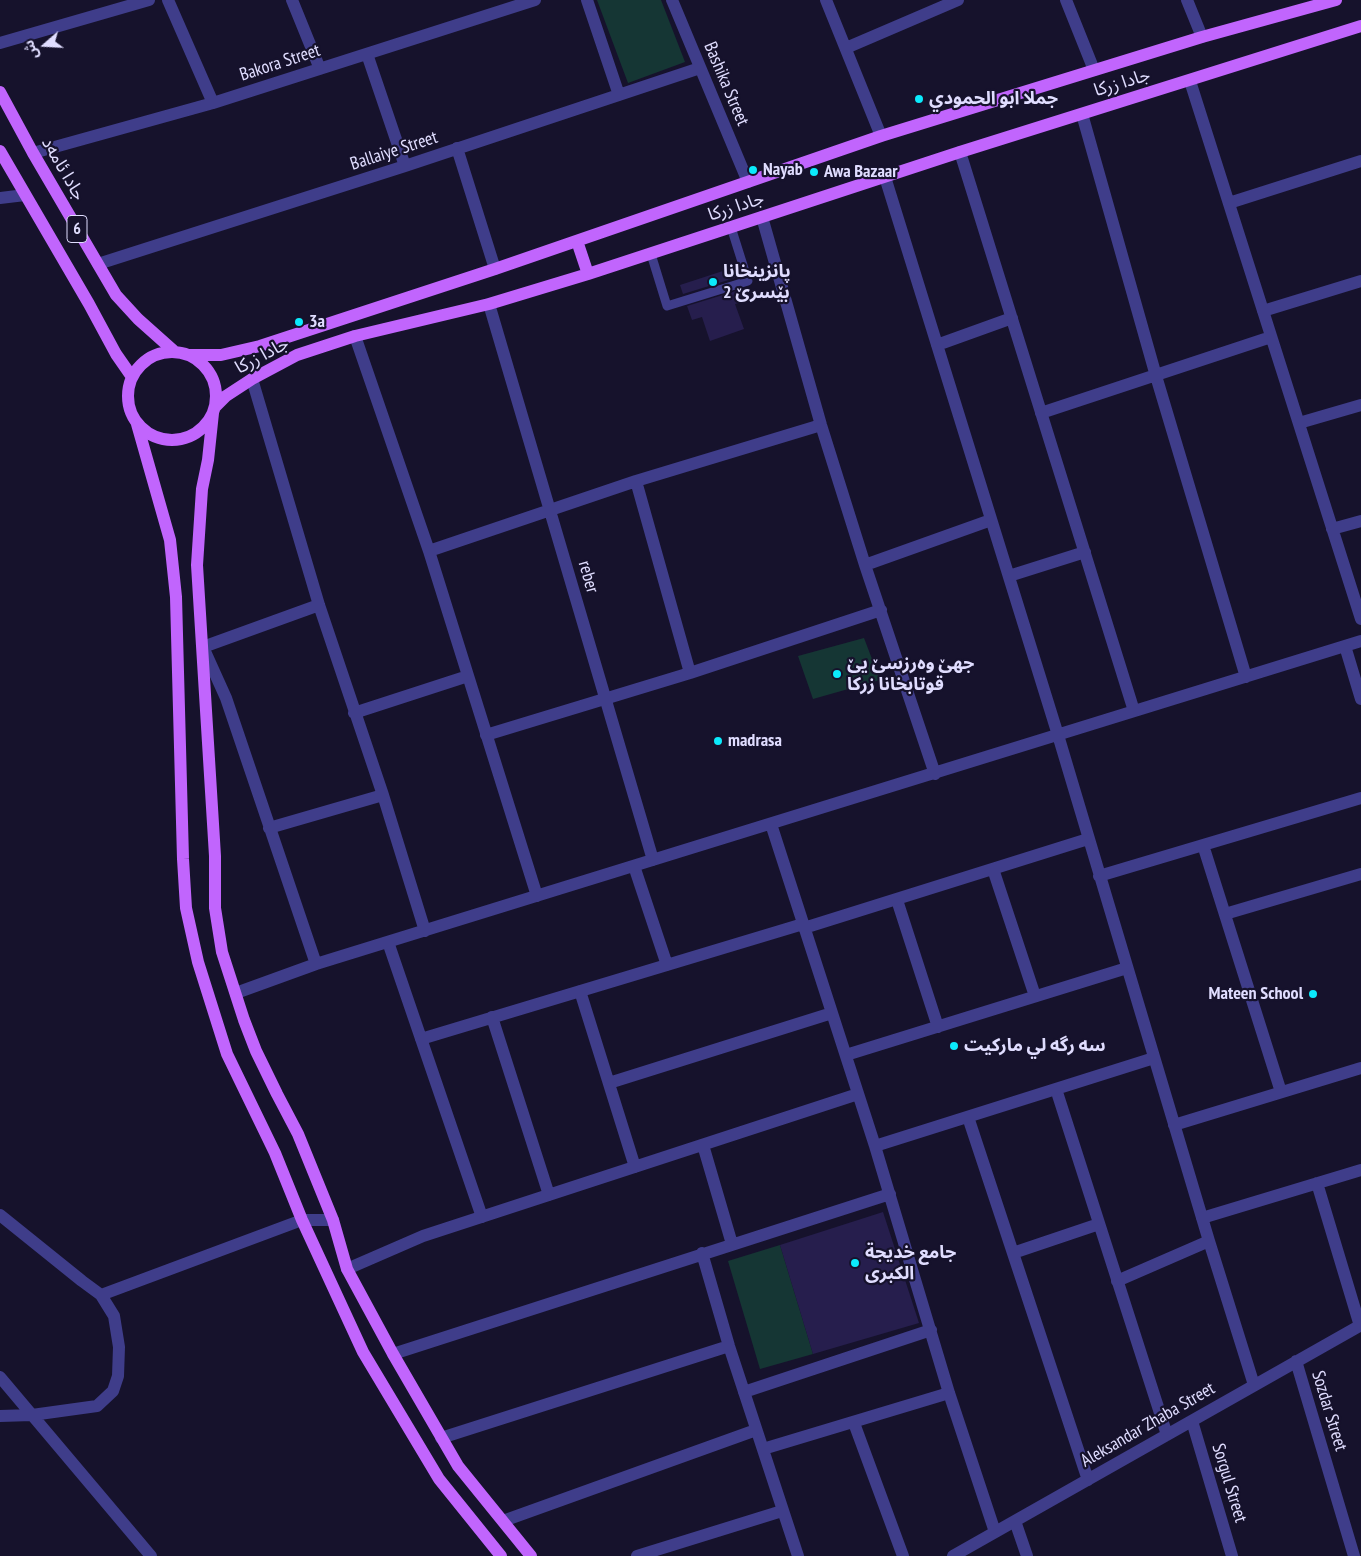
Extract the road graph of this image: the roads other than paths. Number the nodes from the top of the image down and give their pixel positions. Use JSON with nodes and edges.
{"nodes":[{"id":1,"x":149,"y":0,"type":"edge"},
{"id":2,"x":168,"y":0,"type":"edge"},
{"id":3,"x":292,"y":0,"type":"edge"},
{"id":4,"x":535,"y":0,"type":"edge"},
{"id":5,"x":587,"y":0,"type":"edge"},
{"id":6,"x":672,"y":0,"type":"edge"},
{"id":7,"x":826,"y":0,"type":"edge"},
{"id":8,"x":958,"y":0,"type":"edge"},
{"id":9,"x":1066,"y":0,"type":"edge"},
{"id":10,"x":1187,"y":0,"type":"edge"},
{"id":11,"x":1336,"y":0,"type":"edge"},
{"id":12,"x":1361,"y":26,"type":"edge"},
{"id":13,"x":1202,"y":37,"type":"junction"},
{"id":14,"x":0,"y":43,"type":"edge"},
{"id":15,"x":846,"y":48,"type":"junction"},
{"id":16,"x":367,"y":54,"type":"junction"},
{"id":17,"x":700,"y":68,"type":"junction"},
{"id":18,"x":320,"y":69,"type":"junction"},
{"id":19,"x":1094,"y":70,"type":"junction"},
{"id":20,"x":1190,"y":81,"type":"junction"},
{"id":21,"x":0,"y":92,"type":"edge"},
{"id":22,"x":620,"y":95,"type":"junction"},
{"id":23,"x":213,"y":103,"type":"junction"},
{"id":24,"x":1082,"y":114,"type":"junction"},
{"id":25,"x":881,"y":136,"type":"junction"},
{"id":26,"x":457,"y":148,"type":"junction"},
{"id":27,"x":0,"y":151,"type":"edge"},
{"id":28,"x":960,"y":152,"type":"junction"},
{"id":29,"x":33,"y":153,"type":"junction"},
{"id":30,"x":1361,"y":161,"type":"edge"},
{"id":31,"x":405,"y":166,"type":"junction"},
{"id":32,"x":885,"y":177,"type":"junction"},
{"id":33,"x":748,"y":182,"type":"junction"},
{"id":34,"x":25,"y":195,"type":"junction"},
{"id":35,"x":0,"y":198,"type":"edge"},
{"id":36,"x":1229,"y":203,"type":"junction"},
{"id":37,"x":762,"y":217,"type":"junction"},
{"id":38,"x":731,"y":228,"type":"junction"},
{"id":39,"x":577,"y":241,"type":"junction"},
{"id":40,"x":651,"y":254,"type":"junction"},
{"id":41,"x":98,"y":264,"type":"junction"},
{"id":42,"x":495,"y":269,"type":"junction"},
{"id":43,"x":588,"y":274,"type":"junction"},
{"id":44,"x":1361,"y":281,"type":"edge"},
{"id":45,"x":489,"y":304,"type":"junction"},
{"id":46,"x":1263,"y":311,"type":"junction"},
{"id":47,"x":1012,"y":318,"type":"junction"},
{"id":48,"x":355,"y":336,"type":"junction"},
{"id":49,"x":1271,"y":337,"type":"junction"},
{"id":50,"x":937,"y":346,"type":"junction"},
{"id":51,"x":175,"y":352,"type":"junction"},
{"id":52,"x":189,"y":355,"type":"junction"},
{"id":53,"x":132,"y":376,"type":"junction"},
{"id":54,"x":1156,"y":376,"type":"junction"},
{"id":55,"x":252,"y":379,"type":"junction"},
{"id":56,"x":1361,"y":405,"type":"edge"},
{"id":57,"x":214,"y":410,"type":"junction"},
{"id":58,"x":1041,"y":413,"type":"junction"},
{"id":59,"x":137,"y":424,"type":"junction"},
{"id":60,"x":1299,"y":424,"type":"junction"},
{"id":61,"x":821,"y":425,"type":"junction"},
{"id":62,"x":636,"y":481,"type":"junction"},
{"id":63,"x":550,"y":510,"type":"junction"},
{"id":64,"x":991,"y":520,"type":"junction"},
{"id":65,"x":1361,"y":521,"type":"edge"},
{"id":66,"x":1332,"y":529,"type":"junction"},
{"id":67,"x":429,"y":551,"type":"junction"},
{"id":68,"x":1084,"y":552,"type":"junction"},
{"id":69,"x":865,"y":565,"type":"junction"},
{"id":70,"x":1009,"y":576,"type":"junction"},
{"id":71,"x":319,"y":605,"type":"junction"},
{"id":72,"x":881,"y":610,"type":"junction"},
{"id":73,"x":1361,"y":619,"type":"edge"},
{"id":74,"x":1361,"y":641,"type":"edge"},
{"id":75,"x":1345,"y":646,"type":"junction"},
{"id":76,"x":203,"y":647,"type":"junction"},
{"id":77,"x":690,"y":673,"type":"junction"},
{"id":78,"x":468,"y":676,"type":"junction"},
{"id":79,"x":1246,"y":677,"type":"junction"},
{"id":80,"x":606,"y":699,"type":"junction"},
{"id":81,"x":1361,"y":699,"type":"edge"},
{"id":82,"x":1134,"y":712,"type":"junction"},
{"id":83,"x":354,"y":713,"type":"junction"},
{"id":84,"x":486,"y":735,"type":"junction"},
{"id":85,"x":1058,"y":735,"type":"junction"},
{"id":86,"x":935,"y":774,"type":"junction"},
{"id":87,"x":383,"y":795,"type":"junction"},
{"id":88,"x":1361,"y":798,"type":"edge"},
{"id":89,"x":771,"y":824,"type":"junction"},
{"id":90,"x":270,"y":828,"type":"junction"},
{"id":91,"x":1088,"y":840,"type":"junction"},
{"id":92,"x":1203,"y":845,"type":"junction"},
{"id":93,"x":653,"y":860,"type":"junction"},
{"id":94,"x":634,"y":866,"type":"junction"},
{"id":95,"x":993,"y":869,"type":"junction"},
{"id":96,"x":1361,"y":874,"type":"edge"},
{"id":97,"x":1099,"y":876,"type":"junction"},
{"id":98,"x":537,"y":896,"type":"junction"},
{"id":99,"x":897,"y":900,"type":"junction"},
{"id":100,"x":1224,"y":914,"type":"junction"},
{"id":101,"x":804,"y":926,"type":"junction"},
{"id":102,"x":424,"y":931,"type":"junction"},
{"id":103,"x":388,"y":942,"type":"junction"},
{"id":104,"x":316,"y":964,"type":"junction"},
{"id":105,"x":667,"y":965,"type":"junction"},
{"id":106,"x":1127,"y":968,"type":"junction"},
{"id":107,"x":580,"y":991,"type":"junction"},
{"id":108,"x":236,"y":993,"type":"junction"},
{"id":109,"x":1035,"y":996,"type":"junction"},
{"id":110,"x":832,"y":1013,"type":"junction"},
{"id":111,"x":492,"y":1017,"type":"junction"},
{"id":112,"x":938,"y":1027,"type":"junction"},
{"id":113,"x":421,"y":1039,"type":"junction"},
{"id":114,"x":846,"y":1055,"type":"junction"},
{"id":115,"x":1154,"y":1058,"type":"junction"},
{"id":116,"x":1361,"y":1068,"type":"edge"},
{"id":117,"x":609,"y":1083,"type":"junction"},
{"id":118,"x":1056,"y":1089,"type":"junction"},
{"id":119,"x":1281,"y":1092,"type":"junction"},
{"id":120,"x":858,"y":1094,"type":"junction"},
{"id":121,"x":968,"y":1117,"type":"junction"},
{"id":122,"x":1174,"y":1125,"type":"junction"},
{"id":123,"x":703,"y":1145,"type":"junction"},
{"id":124,"x":875,"y":1146,"type":"junction"},
{"id":125,"x":635,"y":1167,"type":"junction"},
{"id":126,"x":1361,"y":1170,"type":"edge"},
{"id":127,"x":1317,"y":1183,"type":"junction"},
{"id":128,"x":890,"y":1194,"type":"junction"},
{"id":129,"x":549,"y":1195,"type":"junction"},
{"id":130,"x":0,"y":1215,"type":"edge"},
{"id":131,"x":482,"y":1217,"type":"junction"},
{"id":132,"x":1202,"y":1218,"type":"junction"},
{"id":133,"x":302,"y":1220,"type":"junction"},
{"id":134,"x":333,"y":1220,"type":"junction"},
{"id":135,"x":1099,"y":1224,"type":"junction"},
{"id":136,"x":1209,"y":1242,"type":"junction"},
{"id":137,"x":732,"y":1244,"type":"junction"},
{"id":138,"x":702,"y":1253,"type":"junction"},
{"id":139,"x":1013,"y":1254,"type":"junction"},
{"id":140,"x":347,"y":1269,"type":"junction"},
{"id":141,"x":1117,"y":1280,"type":"junction"},
{"id":142,"x":101,"y":1295,"type":"junction"},
{"id":143,"x":1360,"y":1325,"type":"edge"},
{"id":144,"x":931,"y":1330,"type":"junction"},
{"id":145,"x":729,"y":1346,"type":"junction"},
{"id":146,"x":393,"y":1354,"type":"junction"},
{"id":147,"x":1296,"y":1361,"type":"junction"},
{"id":148,"x":0,"y":1377,"type":"edge"},
{"id":149,"x":1254,"y":1385,"type":"junction"},
{"id":150,"x":744,"y":1392,"type":"junction"},
{"id":151,"x":949,"y":1393,"type":"junction"},
{"id":152,"x":32,"y":1415,"type":"junction"},
{"id":153,"x":0,"y":1416,"type":"edge"},
{"id":154,"x":1192,"y":1421,"type":"junction"},
{"id":155,"x":854,"y":1423,"type":"junction"},
{"id":156,"x":756,"y":1430,"type":"junction"},
{"id":157,"x":1167,"y":1435,"type":"junction"},
{"id":158,"x":441,"y":1438,"type":"junction"},
{"id":159,"x":763,"y":1449,"type":"junction"},
{"id":160,"x":1088,"y":1480,"type":"junction"},
{"id":161,"x":782,"y":1511,"type":"junction"},
{"id":162,"x":503,"y":1521,"type":"junction"},
{"id":163,"x":1015,"y":1521,"type":"junction"},
{"id":164,"x":995,"y":1532,"type":"junction"},
{"id":165,"x":151,"y":1556,"type":"edge"},
{"id":166,"x":501,"y":1556,"type":"edge"},
{"id":167,"x":531,"y":1556,"type":"edge"},
{"id":168,"x":637,"y":1556,"type":"edge"},
{"id":169,"x":798,"y":1556,"type":"edge"},
{"id":170,"x":903,"y":1556,"type":"edge"},
{"id":171,"x":953,"y":1556,"type":"edge"},
{"id":172,"x":1027,"y":1556,"type":"edge"},
{"id":173,"x":1232,"y":1556,"type":"edge"},
{"id":174,"x":1354,"y":1556,"type":"edge"}],
"edges":[{"from":1,"to":14,"type":"street"},
{"from":2,"to":23,"type":"street"},
{"from":3,"to":18,"type":"street"},
{"from":4,"to":16,"type":"street","name":"Bakora Street"},
{"from":5,"to":22,"type":"street"},
{"from":6,"to":17,"type":"street","name":"Bashika Street"},
{"from":7,"to":15,"type":"street"},
{"from":8,"to":15,"type":"street"},
{"from":9,"to":19,"type":"street"},
{"from":10,"to":13,"type":"street"},
{"from":11,"to":13,"type":"main road","name":"جادا زرکا"},
{"from":12,"to":20,"type":"main road","name":"جادا زرکا"},
{"from":13,"to":19,"type":"main road","name":"جادا زرکا"},
{"from":15,"to":25,"type":"street"},
{"from":16,"to":18,"type":"street","name":"Bakora Street"},
{"from":16,"to":31,"type":"street"},
{"from":17,"to":22,"type":"street","name":"Ballaiye Street"},
{"from":17,"to":33,"type":"street","name":"Bashika Street"},
{"from":18,"to":23,"type":"street","name":"Bakora Street"},
{"from":19,"to":25,"type":"main road","name":"جادا زرکا"},
{"from":20,"to":24,"type":"main road","name":"جادا زرکا"},
{"from":20,"to":36,"type":"street"},
{"from":21,"to":29,"type":"main road","name":"جادا ئامەد","number":"6"},
{"from":22,"to":26,"type":"street","name":"Ballaiye Street"},
{"from":23,"to":29,"type":"street","name":"Bakora Street"},
{"from":24,"to":28,"type":"main road","name":"جادا زرکا"},
{"from":24,"to":54,"type":"street"},
{"from":25,"to":33,"type":"main road","name":"جادا زرکا"},
{"from":26,"to":31,"type":"street","name":"Ballaiye Street"},
{"from":26,"to":42,"type":"street"},
{"from":27,"to":34,"type":"main road","number":"6"},
{"from":28,"to":32,"type":"main road","name":"جادا زرکا"},
{"from":28,"to":47,"type":"street"},
{"from":29,"to":41,"type":"main road","name":"جادا ئامەد","number":"6"},
{"from":30,"to":36,"type":"street"},
{"from":31,"to":41,"type":"street","name":"Ballaiye Street"},
{"from":32,"to":37,"type":"main road","name":"جادا زرکا"},
{"from":32,"to":50,"type":"street"},
{"from":33,"to":39,"type":"main road","name":"جادا زرکا"},
{"from":34,"to":35,"type":"street"},
{"from":34,"to":53,"type":"main road","number":"6"},
{"from":36,"to":46,"type":"street"},
{"from":37,"to":38,"type":"main road","name":"جادا زرکا"},
{"from":37,"to":61,"type":"street"},
{"from":38,"to":40,"type":"main road","name":"جادا زرکا"},
{"from":38,"to":40,"type":"lane"},
{"from":39,"to":42,"type":"main road","name":"جادا زرکا"},
{"from":39,"to":43,"type":"main road"},
{"from":40,"to":43,"type":"main road","name":"جادا زرکا"},
{"from":41,"to":51,"type":"main road","name":"جادا ئامەد","number":"6"},
{"from":42,"to":52,"type":"main road","name":"جادا زرکا"},
{"from":43,"to":45,"type":"main road","name":"جادا زرکا"},
{"from":44,"to":46,"type":"street"},
{"from":45,"to":48,"type":"main road","name":"جادا زرکا"},
{"from":45,"to":63,"type":"street","name":"reber"},
{"from":46,"to":49,"type":"street"},
{"from":47,"to":50,"type":"street"},
{"from":47,"to":58,"type":"street"},
{"from":48,"to":55,"type":"main road","name":"جادا زرکا"},
{"from":48,"to":67,"type":"street"},
{"from":49,"to":54,"type":"street"},
{"from":49,"to":60,"type":"street"},
{"from":50,"to":64,"type":"street"},
{"from":51,"to":52,"type":"main road"},
{"from":51,"to":53,"type":"main road"},
{"from":52,"to":57,"type":"main road"},
{"from":53,"to":59,"type":"main road"},
{"from":54,"to":58,"type":"street"},
{"from":54,"to":79,"type":"street"},
{"from":55,"to":57,"type":"main road","name":"جادا زرکا"},
{"from":55,"to":71,"type":"street"},
{"from":56,"to":60,"type":"street"},
{"from":57,"to":59,"type":"main road"},
{"from":57,"to":76,"type":"main road"},
{"from":58,"to":68,"type":"street"},
{"from":59,"to":133,"type":"main road"},
{"from":60,"to":66,"type":"street"},
{"from":61,"to":62,"type":"street"},
{"from":61,"to":69,"type":"street"},
{"from":62,"to":63,"type":"street"},
{"from":62,"to":77,"type":"street"},
{"from":63,"to":67,"type":"street"},
{"from":63,"to":80,"type":"street","name":"reber"},
{"from":64,"to":69,"type":"street"},
{"from":64,"to":70,"type":"street"},
{"from":65,"to":66,"type":"street"},
{"from":66,"to":73,"type":"street"},
{"from":67,"to":78,"type":"street"},
{"from":68,"to":70,"type":"street"},
{"from":68,"to":82,"type":"street"},
{"from":69,"to":72,"type":"street"},
{"from":70,"to":85,"type":"street"},
{"from":71,"to":76,"type":"street"},
{"from":71,"to":83,"type":"street"},
{"from":72,"to":77,"type":"street"},
{"from":72,"to":86,"type":"street"},
{"from":74,"to":75,"type":"street"},
{"from":75,"to":79,"type":"street"},
{"from":75,"to":81,"type":"street"},
{"from":76,"to":90,"type":"street"},
{"from":76,"to":108,"type":"main road"},
{"from":77,"to":80,"type":"street"},
{"from":78,"to":83,"type":"street"},
{"from":78,"to":84,"type":"street"},
{"from":79,"to":82,"type":"street"},
{"from":80,"to":84,"type":"street"},
{"from":80,"to":93,"type":"street","name":"reber"},
{"from":82,"to":85,"type":"street"},
{"from":83,"to":87,"type":"street"},
{"from":84,"to":98,"type":"street"},
{"from":85,"to":86,"type":"street"},
{"from":85,"to":91,"type":"street"},
{"from":86,"to":89,"type":"street"},
{"from":87,"to":90,"type":"street"},
{"from":87,"to":102,"type":"street"},
{"from":88,"to":92,"type":"street"},
{"from":89,"to":93,"type":"street"},
{"from":89,"to":101,"type":"street"},
{"from":90,"to":104,"type":"street"},
{"from":91,"to":95,"type":"street"},
{"from":91,"to":97,"type":"street"},
{"from":92,"to":97,"type":"street"},
{"from":92,"to":100,"type":"street"},
{"from":93,"to":94,"type":"street"},
{"from":94,"to":98,"type":"street"},
{"from":94,"to":105,"type":"street"},
{"from":95,"to":99,"type":"street"},
{"from":95,"to":109,"type":"street"},
{"from":96,"to":100,"type":"street"},
{"from":97,"to":106,"type":"street"},
{"from":98,"to":102,"type":"street"},
{"from":99,"to":101,"type":"street"},
{"from":99,"to":112,"type":"street"},
{"from":100,"to":119,"type":"street"},
{"from":101,"to":105,"type":"street"},
{"from":101,"to":110,"type":"street"},
{"from":102,"to":103,"type":"street"},
{"from":103,"to":104,"type":"street"},
{"from":103,"to":113,"type":"street"},
{"from":104,"to":108,"type":"street"},
{"from":105,"to":107,"type":"street"},
{"from":106,"to":109,"type":"street"},
{"from":106,"to":115,"type":"street"},
{"from":107,"to":111,"type":"street"},
{"from":107,"to":117,"type":"street"},
{"from":108,"to":134,"type":"main road"},
{"from":109,"to":112,"type":"street"},
{"from":110,"to":114,"type":"street"},
{"from":110,"to":117,"type":"street"},
{"from":111,"to":113,"type":"street"},
{"from":111,"to":129,"type":"street"},
{"from":112,"to":114,"type":"street"},
{"from":113,"to":131,"type":"street"},
{"from":114,"to":120,"type":"street"},
{"from":115,"to":118,"type":"street"},
{"from":115,"to":122,"type":"street"},
{"from":116,"to":119,"type":"street"},
{"from":117,"to":125,"type":"street"},
{"from":118,"to":121,"type":"street"},
{"from":118,"to":135,"type":"street"},
{"from":119,"to":122,"type":"street"},
{"from":120,"to":123,"type":"street"},
{"from":120,"to":124,"type":"street"},
{"from":121,"to":124,"type":"street"},
{"from":121,"to":139,"type":"street"},
{"from":122,"to":132,"type":"street"},
{"from":123,"to":125,"type":"street"},
{"from":123,"to":137,"type":"street"},
{"from":124,"to":128,"type":"street"},
{"from":125,"to":129,"type":"street"},
{"from":126,"to":127,"type":"street"},
{"from":127,"to":132,"type":"street"},
{"from":127,"to":143,"type":"street"},
{"from":128,"to":137,"type":"street"},
{"from":128,"to":144,"type":"street"},
{"from":129,"to":131,"type":"street"},
{"from":130,"to":142,"type":"street"},
{"from":131,"to":140,"type":"street"},
{"from":132,"to":136,"type":"street"},
{"from":133,"to":134,"type":"street"},
{"from":133,"to":142,"type":"street"},
{"from":133,"to":166,"type":"main road"},
{"from":134,"to":140,"type":"main road"},
{"from":135,"to":139,"type":"street"},
{"from":135,"to":141,"type":"street"},
{"from":136,"to":141,"type":"street"},
{"from":136,"to":149,"type":"street"},
{"from":137,"to":138,"type":"street"},
{"from":138,"to":145,"type":"street"},
{"from":138,"to":146,"type":"street"},
{"from":139,"to":160,"type":"street"},
{"from":140,"to":146,"type":"main road"},
{"from":141,"to":157,"type":"street"},
{"from":142,"to":152,"type":"street"},
{"from":143,"to":147,"type":"street","name":"Aleksandar Zhaba Street"},
{"from":144,"to":150,"type":"street"},
{"from":144,"to":151,"type":"street"},
{"from":145,"to":150,"type":"street"},
{"from":145,"to":158,"type":"street"},
{"from":146,"to":158,"type":"main road"},
{"from":147,"to":149,"type":"street","name":"Aleksandar Zhaba Street"},
{"from":147,"to":174,"type":"street","name":"Sozdar Street"},
{"from":148,"to":152,"type":"street"},
{"from":149,"to":154,"type":"street","name":"Aleksandar Zhaba Street"},
{"from":150,"to":156,"type":"street"},
{"from":151,"to":155,"type":"street"},
{"from":151,"to":164,"type":"street"},
{"from":152,"to":153,"type":"street"},
{"from":152,"to":165,"type":"street"},
{"from":154,"to":157,"type":"street","name":"Aleksandar Zhaba Street"},
{"from":154,"to":173,"type":"street","name":"Sorgul Street"},
{"from":155,"to":159,"type":"street"},
{"from":155,"to":170,"type":"street"},
{"from":156,"to":159,"type":"street"},
{"from":156,"to":162,"type":"street"},
{"from":157,"to":160,"type":"street","name":"Aleksandar Zhaba Street"},
{"from":158,"to":162,"type":"main road"},
{"from":159,"to":161,"type":"street"},
{"from":160,"to":163,"type":"street","name":"Aleksandar Zhaba Street"},
{"from":161,"to":168,"type":"street"},
{"from":161,"to":169,"type":"street"},
{"from":162,"to":167,"type":"main road"},
{"from":163,"to":164,"type":"street","name":"Aleksandar Zhaba Street"},
{"from":163,"to":172,"type":"street"},
{"from":164,"to":171,"type":"street","name":"Aleksandar Zhaba Street"}]}
